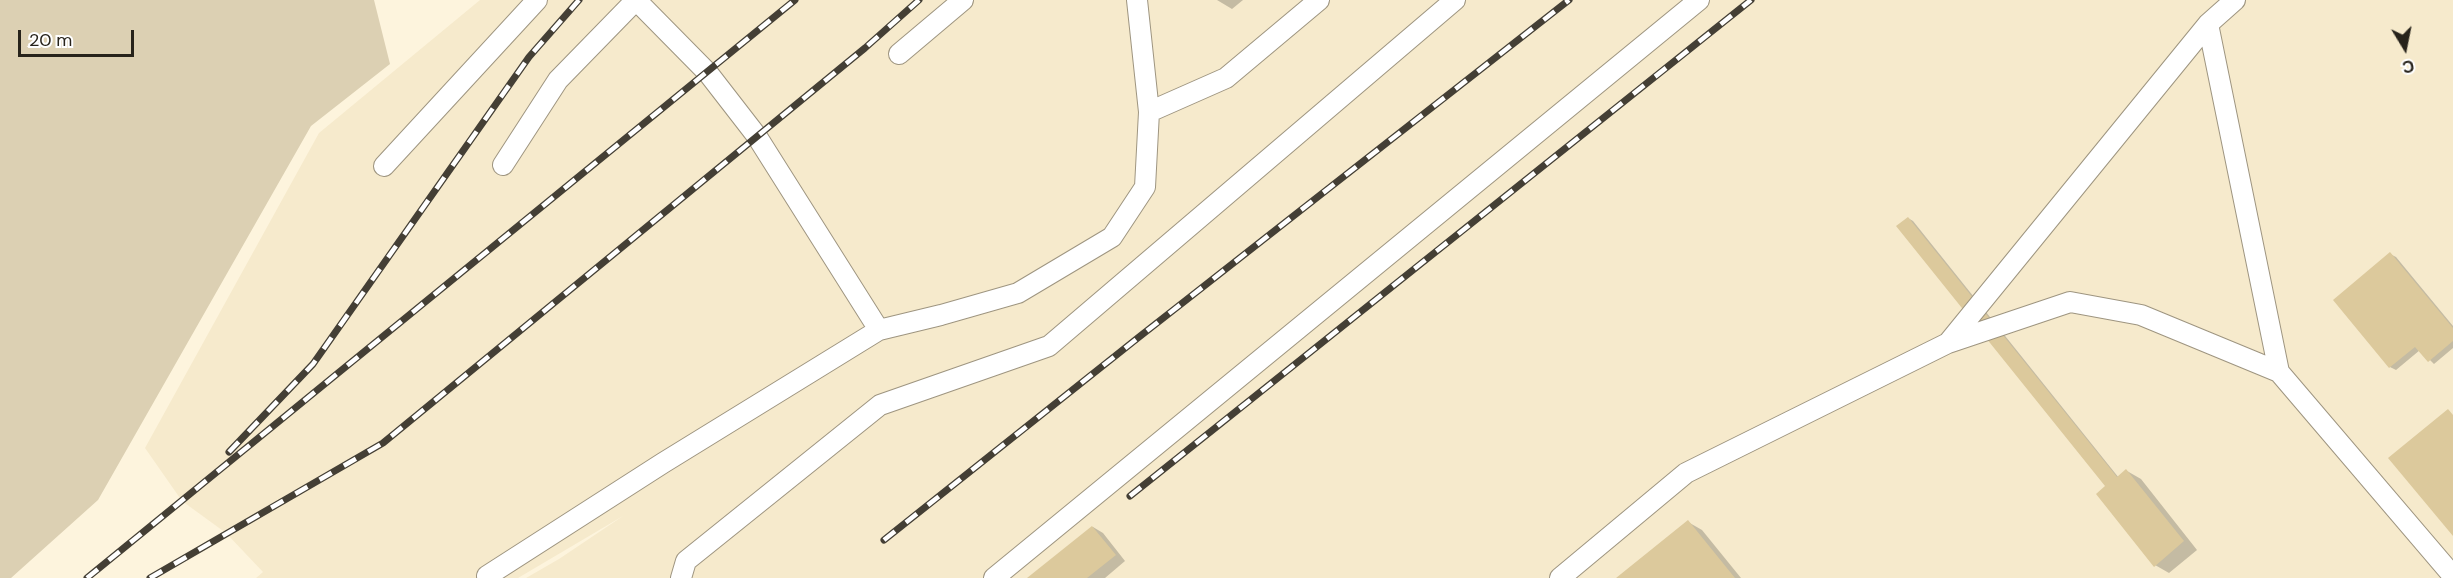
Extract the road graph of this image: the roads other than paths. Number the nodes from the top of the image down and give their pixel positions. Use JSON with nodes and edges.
{"nodes":[{"id":1,"x":537,"y":0,"type":"edge"},
{"id":2,"x":636,"y":0,"type":"edge"},
{"id":3,"x":963,"y":0,"type":"edge"},
{"id":4,"x":1137,"y":0,"type":"edge"},
{"id":5,"x":1319,"y":0,"type":"edge"},
{"id":6,"x":1455,"y":0,"type":"edge"},
{"id":7,"x":1699,"y":0,"type":"edge"},
{"id":8,"x":2235,"y":0,"type":"edge"},
{"id":9,"x":2208,"y":24,"type":"junction"},
{"id":10,"x":899,"y":54,"type":"dead end"},
{"id":11,"x":1149,"y":112,"type":"junction"},
{"id":12,"x":503,"y":165,"type":"dead end"},
{"id":13,"x":384,"y":166,"type":"dead end"},
{"id":14,"x":879,"y":330,"type":"junction"},
{"id":15,"x":1948,"y":343,"type":"junction"},
{"id":16,"x":2279,"y":372,"type":"junction"},
{"id":17,"x":487,"y":576,"type":"dead end"},
{"id":18,"x":2453,"y":576,"type":"edge"},
{"id":19,"x":681,"y":578,"type":"edge"},
{"id":20,"x":994,"y":578,"type":"edge"},
{"id":21,"x":1560,"y":578,"type":"edge"}],
"edges":[{"from":1,"to":13,"type":"lane"},
{"from":2,"to":12,"type":"lane"},
{"from":2,"to":14,"type":"lane"},
{"from":3,"to":10,"type":"lane"},
{"from":4,"to":11,"type":"lane"},
{"from":5,"to":11,"type":"lane"},
{"from":6,"to":19,"type":"lane"},
{"from":7,"to":20,"type":"lane"},
{"from":8,"to":9,"type":"lane"},
{"from":9,"to":15,"type":"lane"},
{"from":9,"to":16,"type":"lane"},
{"from":11,"to":14,"type":"lane"},
{"from":14,"to":17,"type":"lane"},
{"from":15,"to":16,"type":"lane"},
{"from":15,"to":21,"type":"lane"},
{"from":16,"to":18,"type":"lane"}]}
